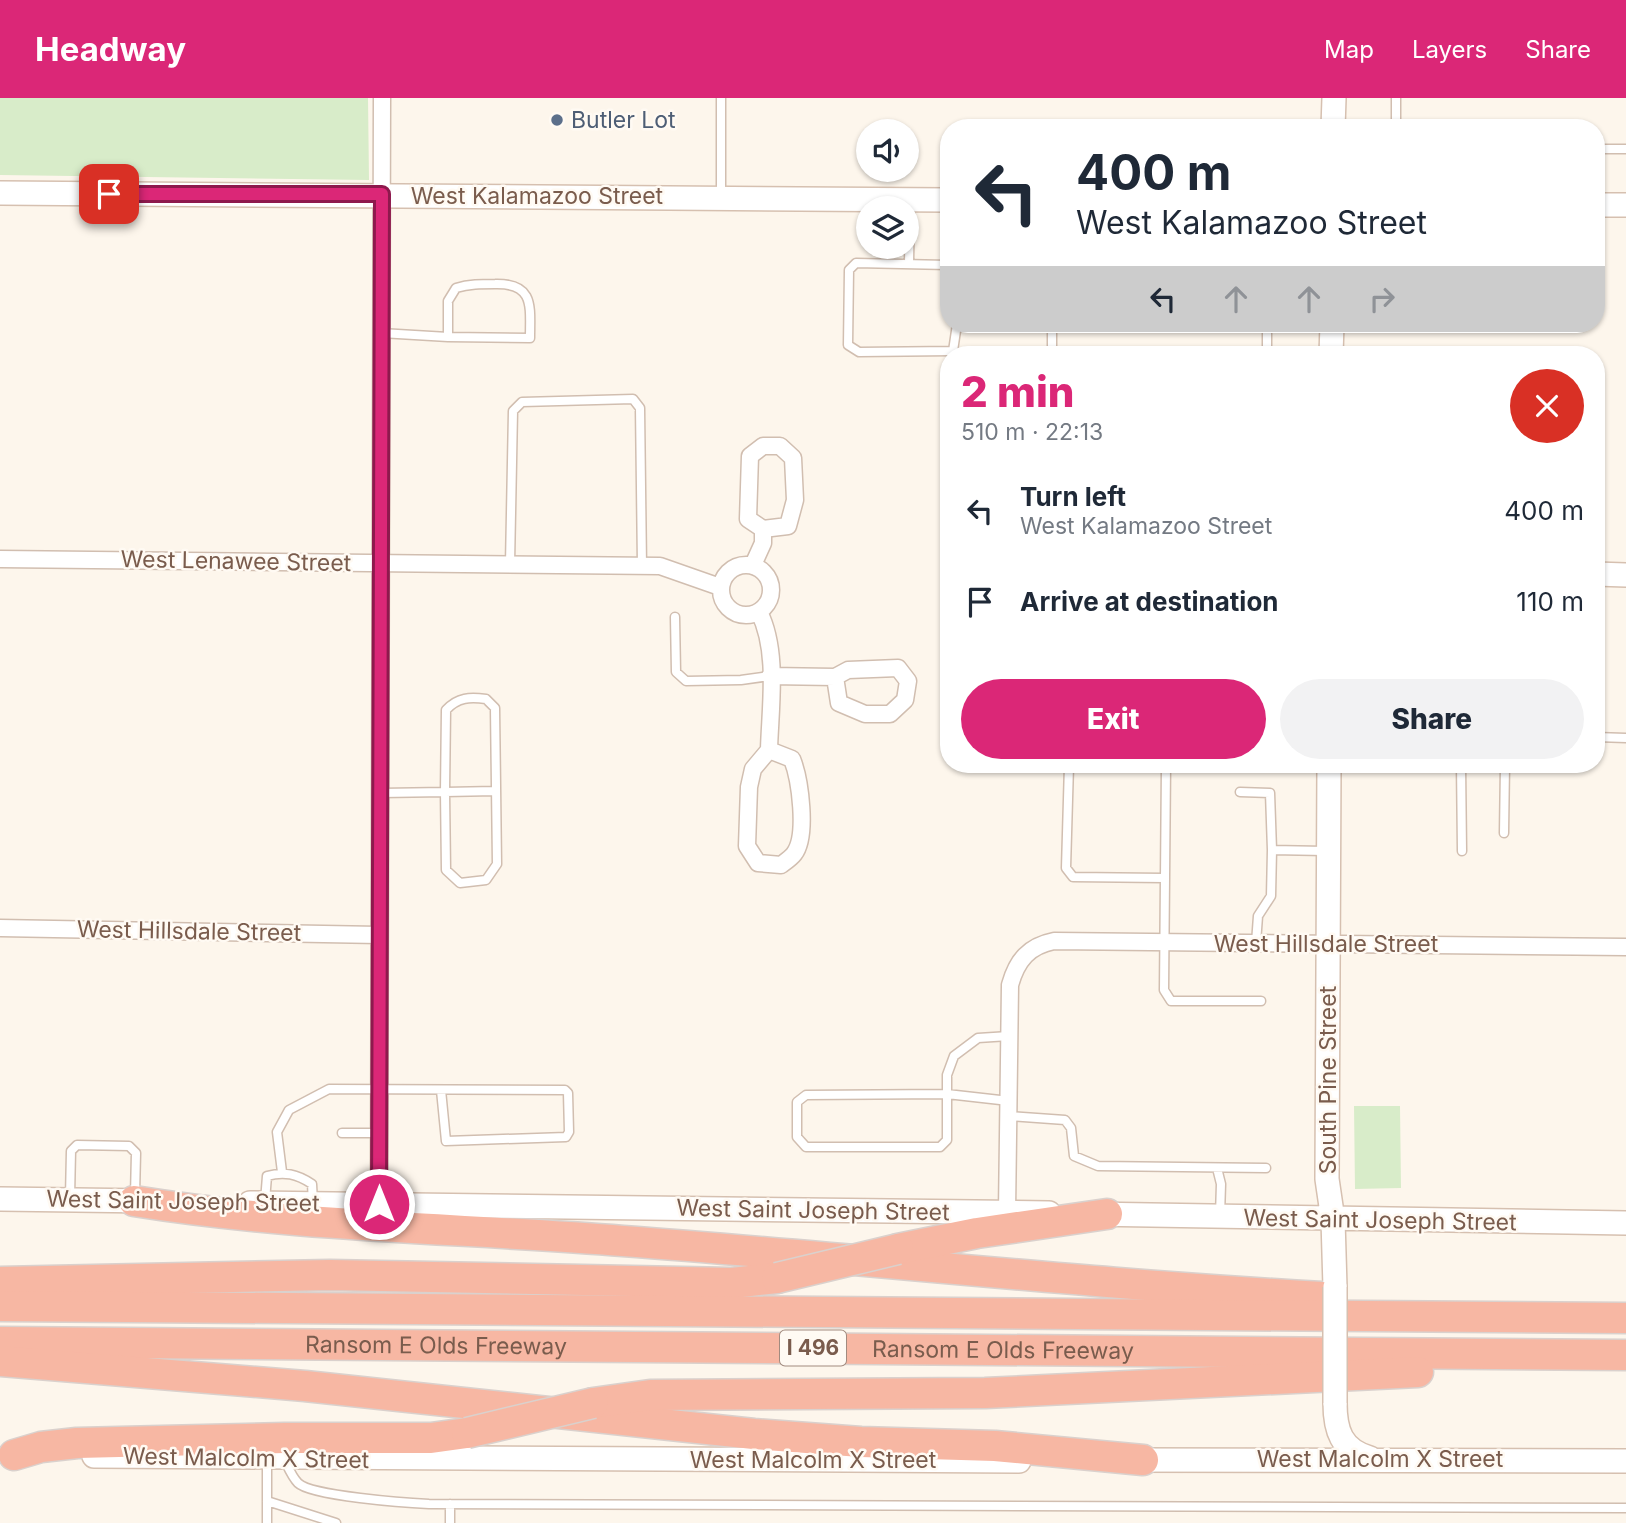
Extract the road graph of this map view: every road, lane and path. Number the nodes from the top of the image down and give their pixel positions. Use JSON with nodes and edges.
{"nodes":[{"id":1,"x":382,"y":98,"type":"edge"},
{"id":2,"x":721,"y":98,"type":"edge"},
{"id":3,"x":1334,"y":98,"type":"edge"},
{"id":4,"x":1396,"y":98,"type":"edge"},
{"id":5,"x":1333,"y":119,"type":"edge"},
{"id":6,"x":1396,"y":119,"type":"edge"},
{"id":7,"x":1605,"y":149,"type":"edge"},
{"id":8,"x":1626,"y":149,"type":"edge"},
{"id":9,"x":0,"y":193,"type":"edge"},
{"id":10,"x":382,"y":194,"type":"junction"},
{"id":11,"x":721,"y":197,"type":"junction"},
{"id":12,"x":856,"y":199,"type":"edge"},
{"id":13,"x":919,"y":200,"type":"edge"},
{"id":14,"x":940,"y":200,"type":"edge"},
{"id":15,"x":1605,"y":205,"type":"edge"},
{"id":16,"x":1626,"y":205,"type":"edge"},
{"id":17,"x":909,"y":259,"type":"edge"},
{"id":18,"x":909,"y":263,"type":"junction"},
{"id":19,"x":940,"y":265,"type":"edge"},
{"id":20,"x":381,"y":333,"type":"junction"},
{"id":21,"x":448,"y":337,"type":"junction"},
{"id":22,"x":940,"y":351,"type":"edge"},
{"id":23,"x":763,"y":529,"type":"junction"},
{"id":24,"x":0,"y":559,"type":"edge"},
{"id":25,"x":380,"y":562,"type":"junction"},
{"id":26,"x":510,"y":564,"type":"junction"},
{"id":27,"x":753,"y":565,"type":"junction"},
{"id":28,"x":642,"y":566,"type":"junction"},
{"id":29,"x":1605,"y":574,"type":"edge"},
{"id":30,"x":1626,"y":575,"type":"edge"},
{"id":31,"x":720,"y":586,"type":"junction"},
{"id":32,"x":759,"y":612,"type":"junction"},
{"id":33,"x":675,"y":617,"type":"dead end"},
{"id":34,"x":770,"y":676,"type":"junction"},
{"id":35,"x":835,"y":677,"type":"junction"},
{"id":36,"x":1605,"y":737,"type":"edge"},
{"id":37,"x":1626,"y":738,"type":"edge"},
{"id":38,"x":769,"y":751,"type":"junction"},
{"id":39,"x":1069,"y":773,"type":"edge"},
{"id":40,"x":1166,"y":773,"type":"edge"},
{"id":41,"x":1329,"y":773,"type":"edge"},
{"id":42,"x":1461,"y":773,"type":"edge"},
{"id":43,"x":1505,"y":773,"type":"edge"},
{"id":44,"x":495,"y":791,"type":"junction"},
{"id":45,"x":445,"y":792,"type":"junction"},
{"id":46,"x":1240,"y":792,"type":"dead end"},
{"id":47,"x":381,"y":793,"type":"junction"},
{"id":48,"x":1504,"y":833,"type":"dead end"},
{"id":49,"x":1272,"y":850,"type":"junction"},
{"id":50,"x":1328,"y":851,"type":"junction"},
{"id":51,"x":1462,"y":851,"type":"dead end"},
{"id":52,"x":1164,"y":878,"type":"junction"},
{"id":53,"x":0,"y":928,"type":"edge"},
{"id":54,"x":379,"y":934,"type":"junction"},
{"id":55,"x":1164,"y":942,"type":"junction"},
{"id":56,"x":1256,"y":943,"type":"junction"},
{"id":57,"x":1328,"y":943,"type":"junction"},
{"id":58,"x":1626,"y":947,"type":"edge"},
{"id":59,"x":1261,"y":1001,"type":"dead end"},
{"id":60,"x":1009,"y":1036,"type":"junction"},
{"id":61,"x":380,"y":1090,"type":"junction"},
{"id":62,"x":441,"y":1090,"type":"junction"},
{"id":63,"x":947,"y":1094,"type":"junction"},
{"id":64,"x":1009,"y":1109,"type":"junction"},
{"id":65,"x":342,"y":1133,"type":"dead end"},
{"id":66,"x":379,"y":1133,"type":"junction"},
{"id":67,"x":1217,"y":1168,"type":"junction"},
{"id":68,"x":1266,"y":1168,"type":"dead end"},
{"id":69,"x":282,"y":1172,"type":"junction"},
{"id":70,"x":0,"y":1199,"type":"edge"},
{"id":71,"x":70,"y":1200,"type":"junction"},
{"id":72,"x":134,"y":1201,"type":"junction"},
{"id":73,"x":265,"y":1203,"type":"junction"},
{"id":74,"x":313,"y":1203,"type":"junction"},
{"id":75,"x":379,"y":1204,"type":"junction"},
{"id":76,"x":1007,"y":1212,"type":"junction"},
{"id":77,"x":1107,"y":1214,"type":"junction"},
{"id":78,"x":1220,"y":1218,"type":"junction"},
{"id":79,"x":1333,"y":1220,"type":"junction"},
{"id":80,"x":1626,"y":1223,"type":"edge"},
{"id":81,"x":0,"y":1282,"type":"edge"},
{"id":82,"x":0,"y":1306,"type":"edge"},
{"id":83,"x":1626,"y":1316,"type":"edge"},
{"id":84,"x":0,"y":1342,"type":"edge"},
{"id":85,"x":1626,"y":1355,"type":"edge"},
{"id":86,"x":0,"y":1361,"type":"edge"},
{"id":87,"x":1626,"y":1364,"type":"edge"},
{"id":88,"x":7,"y":1455,"type":"edge"},
{"id":89,"x":275,"y":1459,"type":"junction"},
{"id":90,"x":1373,"y":1459,"type":"junction"},
{"id":91,"x":1143,"y":1460,"type":"junction"},
{"id":92,"x":1626,"y":1461,"type":"edge"},
{"id":93,"x":267,"y":1501,"type":"junction"},
{"id":94,"x":450,"y":1504,"type":"junction"},
{"id":95,"x":1626,"y":1508,"type":"edge"},
{"id":96,"x":267,"y":1523,"type":"edge"},
{"id":97,"x":336,"y":1523,"type":"edge"},
{"id":98,"x":450,"y":1523,"type":"edge"}],
"edges":[{"from":1,"to":10,"type":"street"},
{"from":2,"to":11,"type":"lane"},
{"from":3,"to":5,"type":"main road"},
{"from":4,"to":6,"type":"lane"},
{"from":7,"to":8,"type":"lane"},
{"from":9,"to":10,"type":"main road","name":"West Kalamazoo Street"},
{"from":10,"to":11,"type":"main road","name":"West Kalamazoo Street"},
{"from":10,"to":20,"type":"street"},
{"from":11,"to":12,"type":"main road","name":"West Kalamazoo Street"},
{"from":13,"to":14,"type":"main road","name":"West Kalamazoo Street"},
{"from":15,"to":16,"type":"main road"},
{"from":17,"to":18,"type":"lane"},
{"from":18,"to":19,"type":"lane"},
{"from":18,"to":22,"type":"lane"},
{"from":20,"to":21,"type":"lane"},
{"from":20,"to":25,"type":"street"},
{"from":21,"to":21,"type":"lane"},
{"from":23,"to":23,"type":"street"},
{"from":23,"to":27,"type":"street"},
{"from":24,"to":25,"type":"street","name":"West Lenawee Street"},
{"from":25,"to":26,"type":"street","name":"West Lenawee Street"},
{"from":25,"to":47,"type":"street"},
{"from":26,"to":28,"type":"street","name":"West Lenawee Street"},
{"from":26,"to":28,"type":"lane"},
{"from":27,"to":31,"type":"street"},
{"from":27,"to":32,"type":"street"},
{"from":28,"to":31,"type":"street","name":"West Lenawee Street"},
{"from":29,"to":30,"type":"main road"},
{"from":31,"to":32,"type":"street"},
{"from":32,"to":34,"type":"street"},
{"from":33,"to":34,"type":"lane"},
{"from":34,"to":35,"type":"street"},
{"from":34,"to":38,"type":"street"},
{"from":35,"to":35,"type":"street"},
{"from":36,"to":37,"type":"lane"},
{"from":38,"to":38,"type":"street"},
{"from":39,"to":52,"type":"lane"},
{"from":40,"to":52,"type":"lane"},
{"from":41,"to":50,"type":"main road","name":"South Pine Street"},
{"from":42,"to":51,"type":"lane"},
{"from":43,"to":48,"type":"lane"},
{"from":44,"to":45,"type":"lane"},
{"from":44,"to":45,"type":"lane"},
{"from":44,"to":45,"type":"lane"},
{"from":45,"to":47,"type":"lane"},
{"from":46,"to":49,"type":"lane"},
{"from":47,"to":54,"type":"street"},
{"from":49,"to":50,"type":"lane"},
{"from":49,"to":56,"type":"lane"},
{"from":50,"to":57,"type":"main road","name":"South Pine Street"},
{"from":52,"to":55,"type":"lane"},
{"from":53,"to":54,"type":"street","name":"West Hillsdale Street"},
{"from":54,"to":61,"type":"street"},
{"from":55,"to":56,"type":"street","name":"West Hillsdale Street"},
{"from":55,"to":59,"type":"lane"},
{"from":55,"to":60,"type":"street","name":"West Hillsdale Street"},
{"from":56,"to":57,"type":"street","name":"West Hillsdale Street"},
{"from":57,"to":58,"type":"street","name":"West Hillsdale Street"},
{"from":57,"to":79,"type":"main road","name":"South Pine Street"},
{"from":60,"to":63,"type":"lane"},
{"from":60,"to":64,"type":"street"},
{"from":61,"to":62,"type":"lane"},
{"from":61,"to":66,"type":"street"},
{"from":61,"to":69,"type":"lane"},
{"from":62,"to":62,"type":"lane"},
{"from":63,"to":63,"type":"lane"},
{"from":63,"to":64,"type":"lane"},
{"from":64,"to":67,"type":"lane"},
{"from":64,"to":76,"type":"street"},
{"from":65,"to":66,"type":"lane"},
{"from":66,"to":75,"type":"street"},
{"from":67,"to":68,"type":"lane"},
{"from":67,"to":78,"type":"lane"},
{"from":69,"to":73,"type":"lane"},
{"from":69,"to":74,"type":"lane"},
{"from":70,"to":71,"type":"main road","name":"West Saint Joseph Street"},
{"from":71,"to":72,"type":"main road","name":"West Saint Joseph Street"},
{"from":71,"to":72,"type":"lane"},
{"from":72,"to":73,"type":"main road","name":"West Saint Joseph Street"},
{"from":72,"to":83,"type":"highway"},
{"from":73,"to":74,"type":"main road","name":"West Saint Joseph Street"},
{"from":74,"to":75,"type":"main road","name":"West Saint Joseph Street"},
{"from":75,"to":76,"type":"main road","name":"West Saint Joseph Street"},
{"from":76,"to":77,"type":"main road","name":"West Saint Joseph Street"},
{"from":77,"to":78,"type":"main road","name":"West Saint Joseph Street"},
{"from":77,"to":81,"type":"highway","bridge":true},
{"from":78,"to":79,"type":"main road","name":"West Saint Joseph Street"},
{"from":79,"to":80,"type":"main road","name":"West Saint Joseph Street"},
{"from":79,"to":90,"type":"main road","name":"South Pine Street","bridge":true},
{"from":82,"to":83,"type":"highway","name":"Ransom E Olds Freeway","number":"I 496"},
{"from":84,"to":85,"type":"highway","name":"Ransom E Olds Freeway","number":"I 496"},
{"from":86,"to":91,"type":"highway"},
{"from":87,"to":88,"type":"highway","bridge":true},
{"from":88,"to":89,"type":"main road","name":"West Malcolm X Street"},
{"from":89,"to":91,"type":"main road","name":"West Malcolm X Street"},
{"from":89,"to":93,"type":"lane"},
{"from":89,"to":94,"type":"lane"},
{"from":90,"to":91,"type":"main road","name":"West Malcolm X Street"},
{"from":90,"to":92,"type":"main road","name":"West Malcolm X Street"},
{"from":93,"to":96,"type":"lane"},
{"from":93,"to":97,"type":"lane"},
{"from":94,"to":95,"type":"lane"},
{"from":94,"to":98,"type":"lane"}]}
